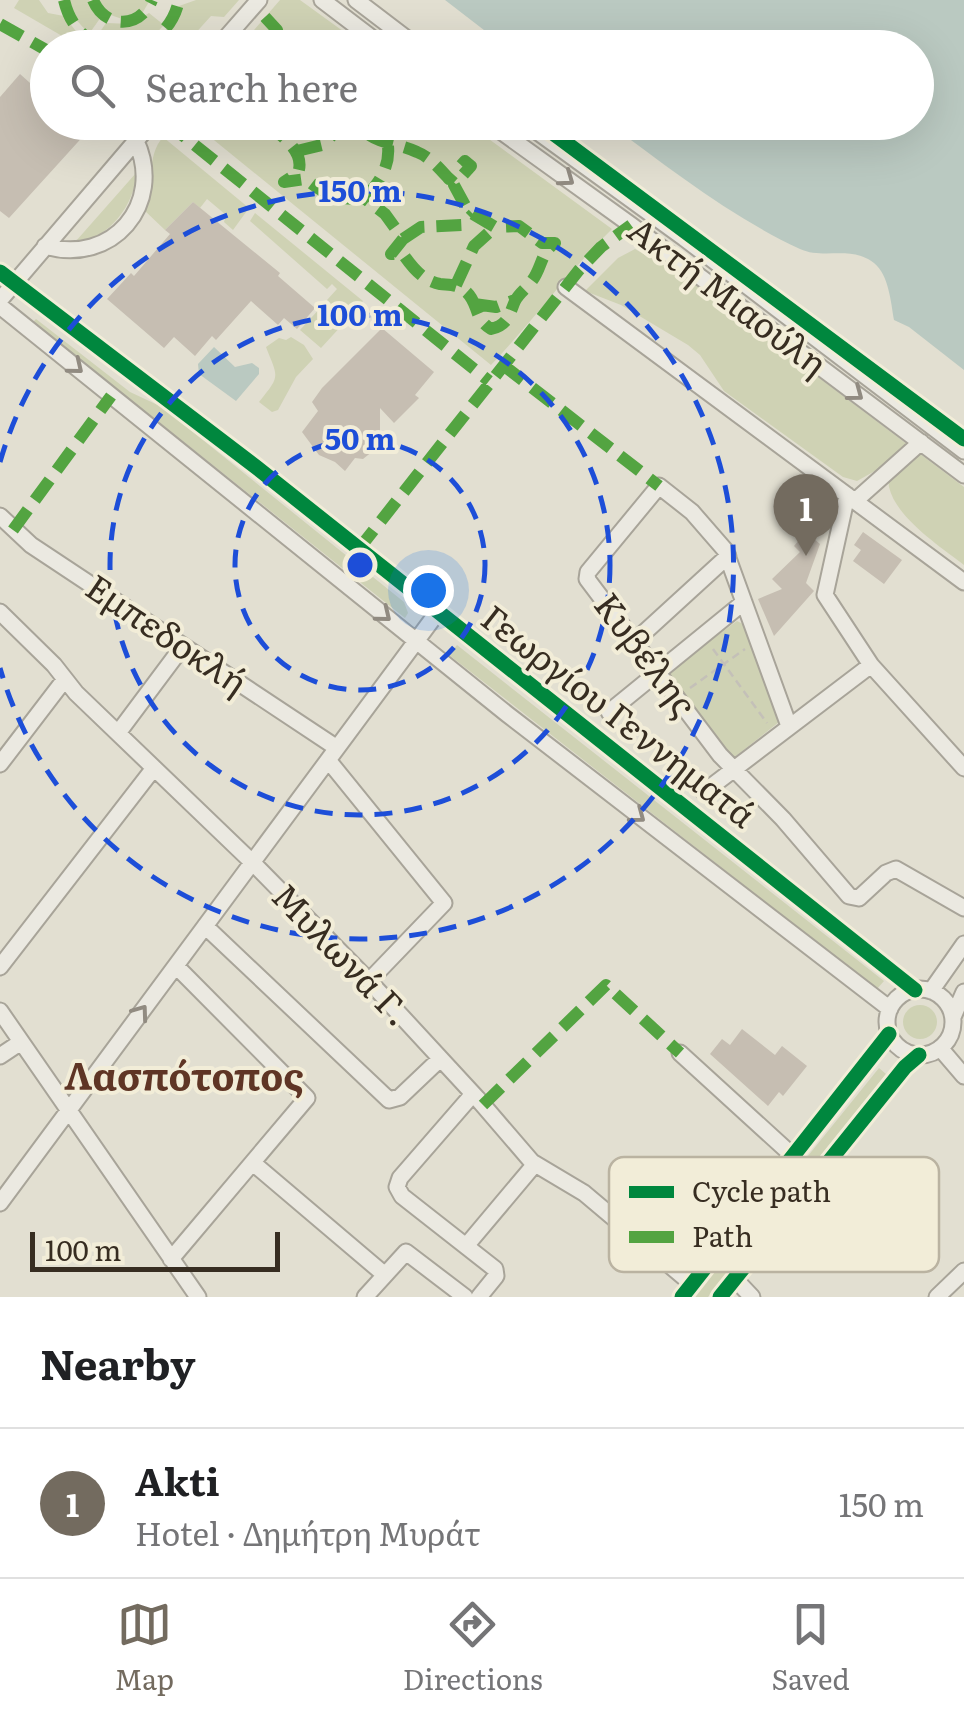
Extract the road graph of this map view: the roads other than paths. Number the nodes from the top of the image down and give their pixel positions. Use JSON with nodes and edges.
{"nodes":[{"id":1,"x":258,"y":0,"type":"edge"},
{"id":2,"x":322,"y":0,"type":"edge"},
{"id":3,"x":356,"y":0,"type":"edge"},
{"id":4,"x":232,"y":30,"type":"edge"},
{"id":5,"x":361,"y":30,"type":"edge"},
{"id":6,"x":395,"y":30,"type":"edge"},
{"id":7,"x":513,"y":140,"type":"edge"},
{"id":8,"x":549,"y":140,"type":"edge"},
{"id":9,"x":136,"y":141,"type":"joint"},
{"id":10,"x":45,"y":246,"type":"junction"},
{"id":11,"x":0,"y":272,"type":"edge"},
{"id":12,"x":15,"y":282,"type":"junction"},
{"id":13,"x":566,"y":287,"type":"dead end"},
{"id":14,"x":0,"y":303,"type":"edge"},
{"id":15,"x":921,"y":442,"type":"junction"},
{"id":16,"x":964,"y":451,"type":"edge"},
{"id":17,"x":964,"y":475,"type":"edge"},
{"id":18,"x":851,"y":498,"type":"junction"},
{"id":19,"x":0,"y":516,"type":"edge"},
{"id":20,"x":13,"y":530,"type":"junction"},
{"id":21,"x":0,"y":542,"type":"edge"},
{"id":22,"x":728,"y":556,"type":"junction"},
{"id":23,"x":964,"y":582,"type":"edge"},
{"id":24,"x":744,"y":602,"type":"junction"},
{"id":25,"x":0,"y":612,"type":"edge"},
{"id":26,"x":438,"y":613,"type":"junction"},
{"id":27,"x":416,"y":641,"type":"junction"},
{"id":28,"x":635,"y":641,"type":"junction"},
{"id":29,"x":183,"y":646,"type":"junction"},
{"id":30,"x":870,"y":665,"type":"junction"},
{"id":31,"x":658,"y":672,"type":"junction"},
{"id":32,"x":65,"y":679,"type":"junction"},
{"id":33,"x":609,"y":712,"type":"dead end"},
{"id":34,"x":789,"y":726,"type":"junction"},
{"id":35,"x":118,"y":734,"type":"junction"},
{"id":36,"x":332,"y":754,"type":"junction"},
{"id":37,"x":0,"y":764,"type":"edge"},
{"id":38,"x":154,"y":768,"type":"junction"},
{"id":39,"x":964,"y":768,"type":"edge"},
{"id":40,"x":733,"y":770,"type":"junction"},
{"id":41,"x":704,"y":792,"type":"dead end"},
{"id":42,"x":252,"y":862,"type":"junction"},
{"id":43,"x":964,"y":908,"type":"edge"},
{"id":44,"x":205,"y":926,"type":"junction"},
{"id":45,"x":964,"y":944,"type":"edge"},
{"id":46,"x":176,"y":966,"type":"junction"},
{"id":47,"x":0,"y":967,"type":"edge"},
{"id":48,"x":369,"y":982,"type":"junction"},
{"id":49,"x":923,"y":990,"type":"junction"},
{"id":50,"x":964,"y":992,"type":"edge"},
{"id":51,"x":890,"y":1010,"type":"junction"},
{"id":52,"x":0,"y":1011,"type":"edge"},
{"id":53,"x":957,"y":1029,"type":"edge"},
{"id":54,"x":889,"y":1034,"type":"junction"},
{"id":55,"x":21,"y":1042,"type":"junction"},
{"id":56,"x":940,"y":1048,"type":"junction"},
{"id":57,"x":680,"y":1053,"type":"dead end"},
{"id":58,"x":0,"y":1056,"type":"edge"},
{"id":59,"x":919,"y":1056,"type":"junction"},
{"id":60,"x":440,"y":1059,"type":"junction"},
{"id":61,"x":964,"y":1076,"type":"edge"},
{"id":62,"x":474,"y":1094,"type":"junction"},
{"id":63,"x":70,"y":1108,"type":"junction"},
{"id":64,"x":792,"y":1156,"type":"joint"},
{"id":65,"x":833,"y":1157,"type":"edge"},
{"id":66,"x":253,"y":1163,"type":"junction"},
{"id":67,"x":534,"y":1164,"type":"junction"},
{"id":68,"x":0,"y":1203,"type":"edge"},
{"id":69,"x":609,"y":1217,"type":"edge"},
{"id":70,"x":466,"y":1246,"type":"junction"},
{"id":71,"x":172,"y":1259,"type":"junction"},
{"id":72,"x":964,"y":1271,"type":"edge"},
{"id":73,"x":667,"y":1272,"type":"edge"},
{"id":74,"x":741,"y":1272,"type":"edge"},
{"id":75,"x":385,"y":1275,"type":"junction"},
{"id":76,"x":735,"y":1279,"type":"junction"},
{"id":77,"x":687,"y":1291,"type":"edge"},
{"id":78,"x":198,"y":1297,"type":"edge"},
{"id":79,"x":365,"y":1297,"type":"edge"},
{"id":80,"x":465,"y":1297,"type":"edge"},
{"id":81,"x":479,"y":1297,"type":"edge"},
{"id":82,"x":720,"y":1297,"type":"edge"},
{"id":83,"x":752,"y":1297,"type":"edge"},
{"id":84,"x":937,"y":1297,"type":"edge"}],
"edges":[{"from":1,"to":4,"type":"street"},
{"from":2,"to":5,"type":"street"},
{"from":3,"to":6,"type":"street"},
{"from":7,"to":15,"type":"street","name":"Ακτή Μιαούλη","one_way":true},
{"from":8,"to":16,"type":"street","name":"Ακτή Μιαούλη"},
{"from":9,"to":10,"type":"street"},
{"from":9,"to":10,"type":"street"},
{"from":10,"to":12,"type":"street"},
{"from":11,"to":12,"type":"street","name":"Γεωργίου Γεννηματά"},
{"from":12,"to":14,"type":"street"},
{"from":12,"to":26,"type":"street","name":"Γεωργίου Γεννηματά"},
{"from":13,"to":18,"type":"street"},
{"from":14,"to":27,"type":"street","name":"Γεωργίου Γεννηματά","one_way":true},
{"from":15,"to":17,"type":"street","name":"Ακτή Μιαούλη"},
{"from":15,"to":18,"type":"street"},
{"from":18,"to":23,"type":"street"},
{"from":18,"to":30,"type":"street"},
{"from":19,"to":20,"type":"street","name":"Εμπεδοκλή"},
{"from":20,"to":21,"type":"street"},
{"from":20,"to":29,"type":"street","name":"Εμπεδοκλή"},
{"from":22,"to":24,"type":"street"},
{"from":22,"to":28,"type":"street"},
{"from":22,"to":28,"type":"street","name":"Κυβέλης"},
{"from":24,"to":31,"type":"street"},
{"from":24,"to":34,"type":"street"},
{"from":25,"to":32,"type":"street","name":"Μυλωνά Γ."},
{"from":26,"to":27,"type":"street"},
{"from":26,"to":49,"type":"street","name":"Γεωργίου Γεννηματά"},
{"from":27,"to":36,"type":"street"},
{"from":27,"to":51,"type":"street","name":"Γεωργίου Γεννηματά","one_way":true},
{"from":28,"to":31,"type":"street","name":"Κυβέλης"},
{"from":29,"to":35,"type":"street"},
{"from":29,"to":36,"type":"street","name":"Εμπεδοκλή"},
{"from":30,"to":34,"type":"street"},
{"from":30,"to":39,"type":"street"},
{"from":31,"to":33,"type":"street"},
{"from":31,"to":40,"type":"street","name":"Κυβέλης"},
{"from":32,"to":35,"type":"street","name":"Μυλωνά Γ."},
{"from":32,"to":37,"type":"street"},
{"from":34,"to":40,"type":"street"},
{"from":35,"to":38,"type":"street","name":"Μυλωνά Γ."},
{"from":36,"to":42,"type":"street"},
{"from":36,"to":48,"type":"street","name":"Εμπεδοκλή"},
{"from":38,"to":42,"type":"street","name":"Μυλωνά Γ."},
{"from":38,"to":47,"type":"street"},
{"from":40,"to":41,"type":"street"},
{"from":40,"to":43,"type":"street","name":"Κυβέλης"},
{"from":42,"to":44,"type":"street"},
{"from":42,"to":48,"type":"street","name":"Μυλωνά Γ."},
{"from":44,"to":46,"type":"street"},
{"from":44,"to":60,"type":"street"},
{"from":45,"to":49,"type":"street"},
{"from":63,"to":46,"type":"street","one_way":true},
{"from":46,"to":66,"type":"street"},
{"from":48,"to":60,"type":"street","name":"Μυλωνά Γ."},
{"from":49,"to":51,"type":"street"},
{"from":49,"to":53,"type":"street"},
{"from":50,"to":53,"type":"street"},
{"from":51,"to":54,"type":"street"},
{"from":52,"to":55,"type":"street"},
{"from":53,"to":56,"type":"street"},
{"from":54,"to":59,"type":"street"},
{"from":54,"to":64,"type":"street"},
{"from":55,"to":58,"type":"street"},
{"from":55,"to":63,"type":"street"},
{"from":56,"to":59,"type":"street"},
{"from":56,"to":61,"type":"street"},
{"from":57,"to":64,"type":"street"},
{"from":59,"to":65,"type":"street"},
{"from":60,"to":62,"type":"street","name":"Μυλωνά Γ."},
{"from":62,"to":67,"type":"street","name":"Μυλωνά Γ."},
{"from":62,"to":70,"type":"street"},
{"from":63,"to":68,"type":"street"},
{"from":63,"to":71,"type":"street"},
{"from":66,"to":71,"type":"street"},
{"from":66,"to":75,"type":"street"},
{"from":67,"to":69,"type":"street","name":"Μυλωνά Γ."},
{"from":67,"to":70,"type":"street"},
{"from":70,"to":81,"type":"street"},
{"from":71,"to":78,"type":"street"},
{"from":72,"to":84,"type":"street"},
{"from":73,"to":77,"type":"street","name":"Μυλωνά Γ."},
{"from":74,"to":76,"type":"street"},
{"from":75,"to":79,"type":"street"},
{"from":75,"to":80,"type":"street"},
{"from":76,"to":82,"type":"street"},
{"from":76,"to":83,"type":"street"}]}
